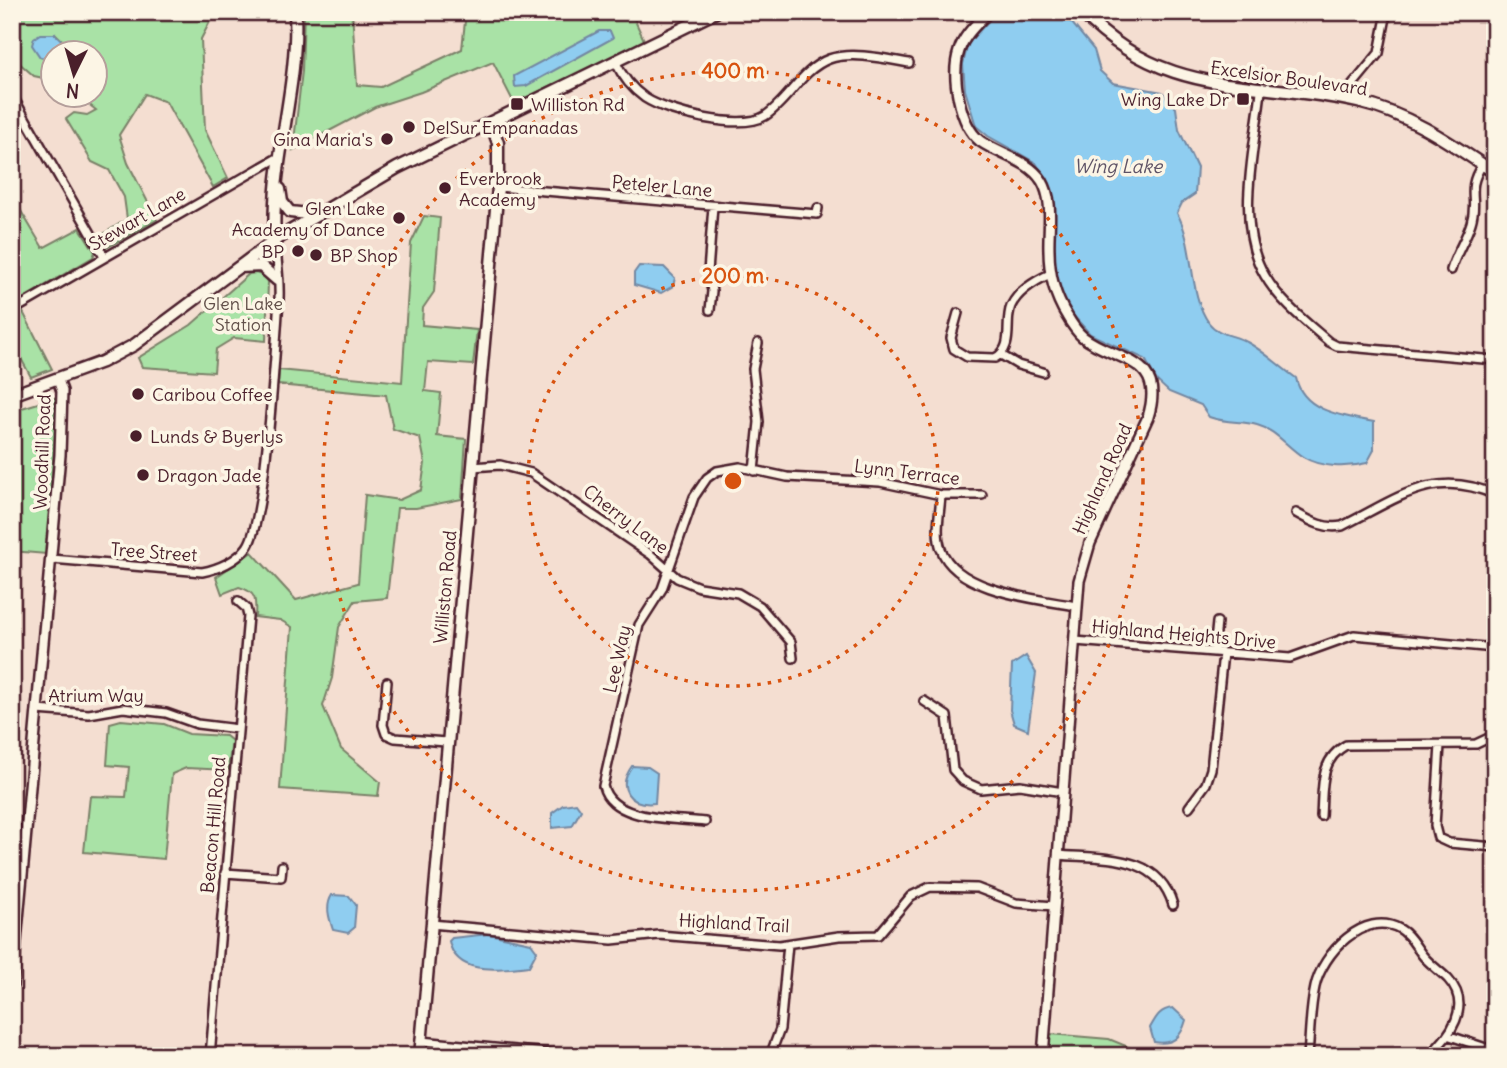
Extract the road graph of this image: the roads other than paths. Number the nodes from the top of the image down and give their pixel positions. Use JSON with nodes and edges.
{"nodes":[{"id":1,"x":295,"y":12,"type":"edge"},
{"id":2,"x":716,"y":12,"type":"edge"},
{"id":3,"x":988,"y":12,"type":"edge"},
{"id":4,"x":1081,"y":12,"type":"edge"},
{"id":5,"x":1387,"y":12,"type":"edge"},
{"id":6,"x":615,"y":61,"type":"junction"},
{"id":7,"x":909,"y":63,"type":"dead end"},
{"id":8,"x":1261,"y":91,"type":"junction"},
{"id":9,"x":12,"y":95,"type":"edge"},
{"id":10,"x":1341,"y":99,"type":"junction"},
{"id":11,"x":491,"y":123,"type":"junction"},
{"id":12,"x":279,"y":157,"type":"junction"},
{"id":13,"x":1482,"y":165,"type":"junction"},
{"id":14,"x":277,"y":173,"type":"junction"},
{"id":15,"x":1495,"y":173,"type":"edge"},
{"id":16,"x":498,"y":187,"type":"junction"},
{"id":17,"x":713,"y":206,"type":"junction"},
{"id":18,"x":818,"y":208,"type":"dead end"},
{"id":19,"x":318,"y":215,"type":"junction"},
{"id":20,"x":275,"y":240,"type":"junction"},
{"id":21,"x":104,"y":256,"type":"junction"},
{"id":22,"x":236,"y":268,"type":"junction"},
{"id":23,"x":1451,"y":270,"type":"dead end"},
{"id":24,"x":1050,"y":274,"type":"junction"},
{"id":25,"x":277,"y":280,"type":"junction"},
{"id":26,"x":710,"y":310,"type":"dead end"},
{"id":27,"x":12,"y":311,"type":"edge"},
{"id":28,"x":958,"y":313,"type":"dead end"},
{"id":29,"x":758,"y":343,"type":"dead end"},
{"id":30,"x":1001,"y":355,"type":"junction"},
{"id":31,"x":1495,"y":360,"type":"edge"},
{"id":32,"x":1043,"y":372,"type":"dead end"},
{"id":33,"x":58,"y":380,"type":"junction"},
{"id":34,"x":12,"y":395,"type":"edge"},
{"id":35,"x":471,"y":467,"type":"junction"},
{"id":36,"x":754,"y":471,"type":"junction"},
{"id":37,"x":787,"y":477,"type":"joint"},
{"id":38,"x":941,"y":495,"type":"junction"},
{"id":39,"x":982,"y":495,"type":"dead end"},
{"id":40,"x":1495,"y":495,"type":"edge"},
{"id":41,"x":1296,"y":513,"type":"dead end"},
{"id":42,"x":51,"y":559,"type":"junction"},
{"id":43,"x":668,"y":571,"type":"junction"},
{"id":44,"x":238,"y":601,"type":"dead end"},
{"id":45,"x":1076,"y":606,"type":"junction"},
{"id":46,"x":1217,"y":622,"type":"dead end"},
{"id":47,"x":1074,"y":641,"type":"junction"},
{"id":48,"x":1495,"y":648,"type":"edge"},
{"id":49,"x":1214,"y":652,"type":"junction"},
{"id":50,"x":1223,"y":653,"type":"junction"},
{"id":51,"x":793,"y":658,"type":"dead end"},
{"id":52,"x":387,"y":681,"type":"dead end"},
{"id":53,"x":923,"y":701,"type":"dead end"},
{"id":54,"x":37,"y":710,"type":"junction"},
{"id":55,"x":237,"y":729,"type":"junction"},
{"id":56,"x":1495,"y":735,"type":"edge"},
{"id":57,"x":446,"y":743,"type":"junction"},
{"id":58,"x":1440,"y":745,"type":"junction"},
{"id":59,"x":1063,"y":792,"type":"junction"},
{"id":60,"x":1189,"y":807,"type":"dead end"},
{"id":61,"x":1321,"y":816,"type":"dead end"},
{"id":62,"x":705,"y":822,"type":"dead end"},
{"id":63,"x":1495,"y":848,"type":"edge"},
{"id":64,"x":1058,"y":855,"type":"junction"},
{"id":65,"x":282,"y":866,"type":"dead end"},
{"id":66,"x":225,"y":873,"type":"junction"},
{"id":67,"x":17,"y":875,"type":"edge"},
{"id":68,"x":1173,"y":905,"type":"dead end"},
{"id":69,"x":1054,"y":906,"type":"junction"},
{"id":70,"x":431,"y":924,"type":"junction"},
{"id":71,"x":788,"y":944,"type":"junction"},
{"id":72,"x":12,"y":986,"type":"edge"},
{"id":73,"x":1450,"y":1036,"type":"junction"},
{"id":74,"x":421,"y":1041,"type":"junction"},
{"id":75,"x":1495,"y":1051,"type":"edge"},
{"id":76,"x":210,"y":1056,"type":"edge"},
{"id":77,"x":420,"y":1056,"type":"edge"},
{"id":78,"x":579,"y":1056,"type":"edge"},
{"id":79,"x":770,"y":1056,"type":"edge"},
{"id":80,"x":1043,"y":1056,"type":"edge"},
{"id":81,"x":1308,"y":1056,"type":"edge"},
{"id":82,"x":1428,"y":1056,"type":"edge"}],
"edges":[{"from":1,"to":12,"type":"main road"},
{"from":2,"to":6,"type":"main road"},
{"from":3,"to":24,"type":"street","name":"Highland Road"},
{"from":4,"to":8,"type":"main road","name":"Excelsior Boulevard"},
{"from":5,"to":10,"type":"street"},
{"from":6,"to":7,"type":"street"},
{"from":6,"to":11,"type":"main road"},
{"from":8,"to":10,"type":"main road","name":"Excelsior Boulevard"},
{"from":8,"to":31,"type":"street"},
{"from":9,"to":21,"type":"street"},
{"from":10,"to":13,"type":"main road","name":"Excelsior Boulevard"},
{"from":11,"to":16,"type":"main road","name":"Williston Road"},
{"from":11,"to":19,"type":"main road"},
{"from":12,"to":14,"type":"main road"},
{"from":12,"to":21,"type":"street","name":"Stewart Lane"},
{"from":13,"to":15,"type":"main road","name":"Excelsior Boulevard"},
{"from":13,"to":23,"type":"street"},
{"from":14,"to":19,"type":"main road"},
{"from":14,"to":20,"type":"main road"},
{"from":16,"to":17,"type":"street","name":"Peteler Lane"},
{"from":16,"to":35,"type":"main road","name":"Williston Road"},
{"from":17,"to":18,"type":"street","name":"Peteler Lane"},
{"from":17,"to":26,"type":"street"},
{"from":19,"to":20,"type":"main road"},
{"from":20,"to":22,"type":"main road"},
{"from":20,"to":25,"type":"street"},
{"from":21,"to":27,"type":"street","name":"Stewart Lane"},
{"from":22,"to":25,"type":"main road"},
{"from":22,"to":33,"type":"main road"},
{"from":24,"to":30,"type":"street"},
{"from":24,"to":45,"type":"street","name":"Highland Road"},
{"from":25,"to":42,"type":"street","name":"Tree Street"},
{"from":28,"to":30,"type":"street"},
{"from":29,"to":36,"type":"street"},
{"from":30,"to":32,"type":"street"},
{"from":33,"to":34,"type":"main road"},
{"from":33,"to":42,"type":"street","name":"Woodhill Road"},
{"from":35,"to":43,"type":"street","name":"Cherry Lane"},
{"from":35,"to":57,"type":"main road","name":"Williston Road"},
{"from":36,"to":37,"type":"street","name":"Lee Way"},
{"from":36,"to":43,"type":"street","name":"Lee Way"},
{"from":37,"to":38,"type":"street","name":"Lynn Terrace"},
{"from":38,"to":39,"type":"street","name":"Lynn Terrace"},
{"from":38,"to":45,"type":"street","name":"Highland Heights Drive"},
{"from":40,"to":41,"type":"street"},
{"from":42,"to":54,"type":"street","name":"Woodhill Road"},
{"from":43,"to":51,"type":"street","name":"Cherry Lane"},
{"from":43,"to":62,"type":"street","name":"Lee Way"},
{"from":44,"to":55,"type":"street","name":"Beacon Hill Road"},
{"from":45,"to":47,"type":"street","name":"Highland Road"},
{"from":46,"to":49,"type":"street"},
{"from":47,"to":49,"type":"street","name":"Highland Heights Drive"},
{"from":47,"to":59,"type":"street","name":"Highland Road"},
{"from":48,"to":50,"type":"street","name":"Highland Heights Drive"},
{"from":49,"to":50,"type":"street","name":"Highland Heights Drive"},
{"from":50,"to":60,"type":"street"},
{"from":52,"to":57,"type":"street"},
{"from":53,"to":59,"type":"street"},
{"from":54,"to":55,"type":"street","name":"Atrium Way"},
{"from":54,"to":67,"type":"street","name":"Woodhill Road"},
{"from":55,"to":66,"type":"street","name":"Beacon Hill Road"},
{"from":56,"to":58,"type":"street"},
{"from":57,"to":70,"type":"main road","name":"Williston Road"},
{"from":58,"to":61,"type":"street"},
{"from":58,"to":63,"type":"street"},
{"from":59,"to":64,"type":"street","name":"Highland Road"},
{"from":64,"to":68,"type":"street"},
{"from":64,"to":69,"type":"street","name":"Highland Road"},
{"from":65,"to":66,"type":"street"},
{"from":66,"to":76,"type":"street","name":"Beacon Hill Road"},
{"from":67,"to":72,"type":"street","name":"Woodhill Road"},
{"from":69,"to":71,"type":"street","name":"Highland Trail"},
{"from":69,"to":80,"type":"street","name":"Highland Road"},
{"from":70,"to":71,"type":"street","name":"Highland Trail"},
{"from":70,"to":74,"type":"main road","name":"Williston Road"},
{"from":71,"to":79,"type":"street"},
{"from":73,"to":75,"type":"street"},
{"from":73,"to":81,"type":"street"},
{"from":73,"to":82,"type":"street"},
{"from":74,"to":77,"type":"main road","name":"Williston Road"},
{"from":74,"to":78,"type":"street"}]}
